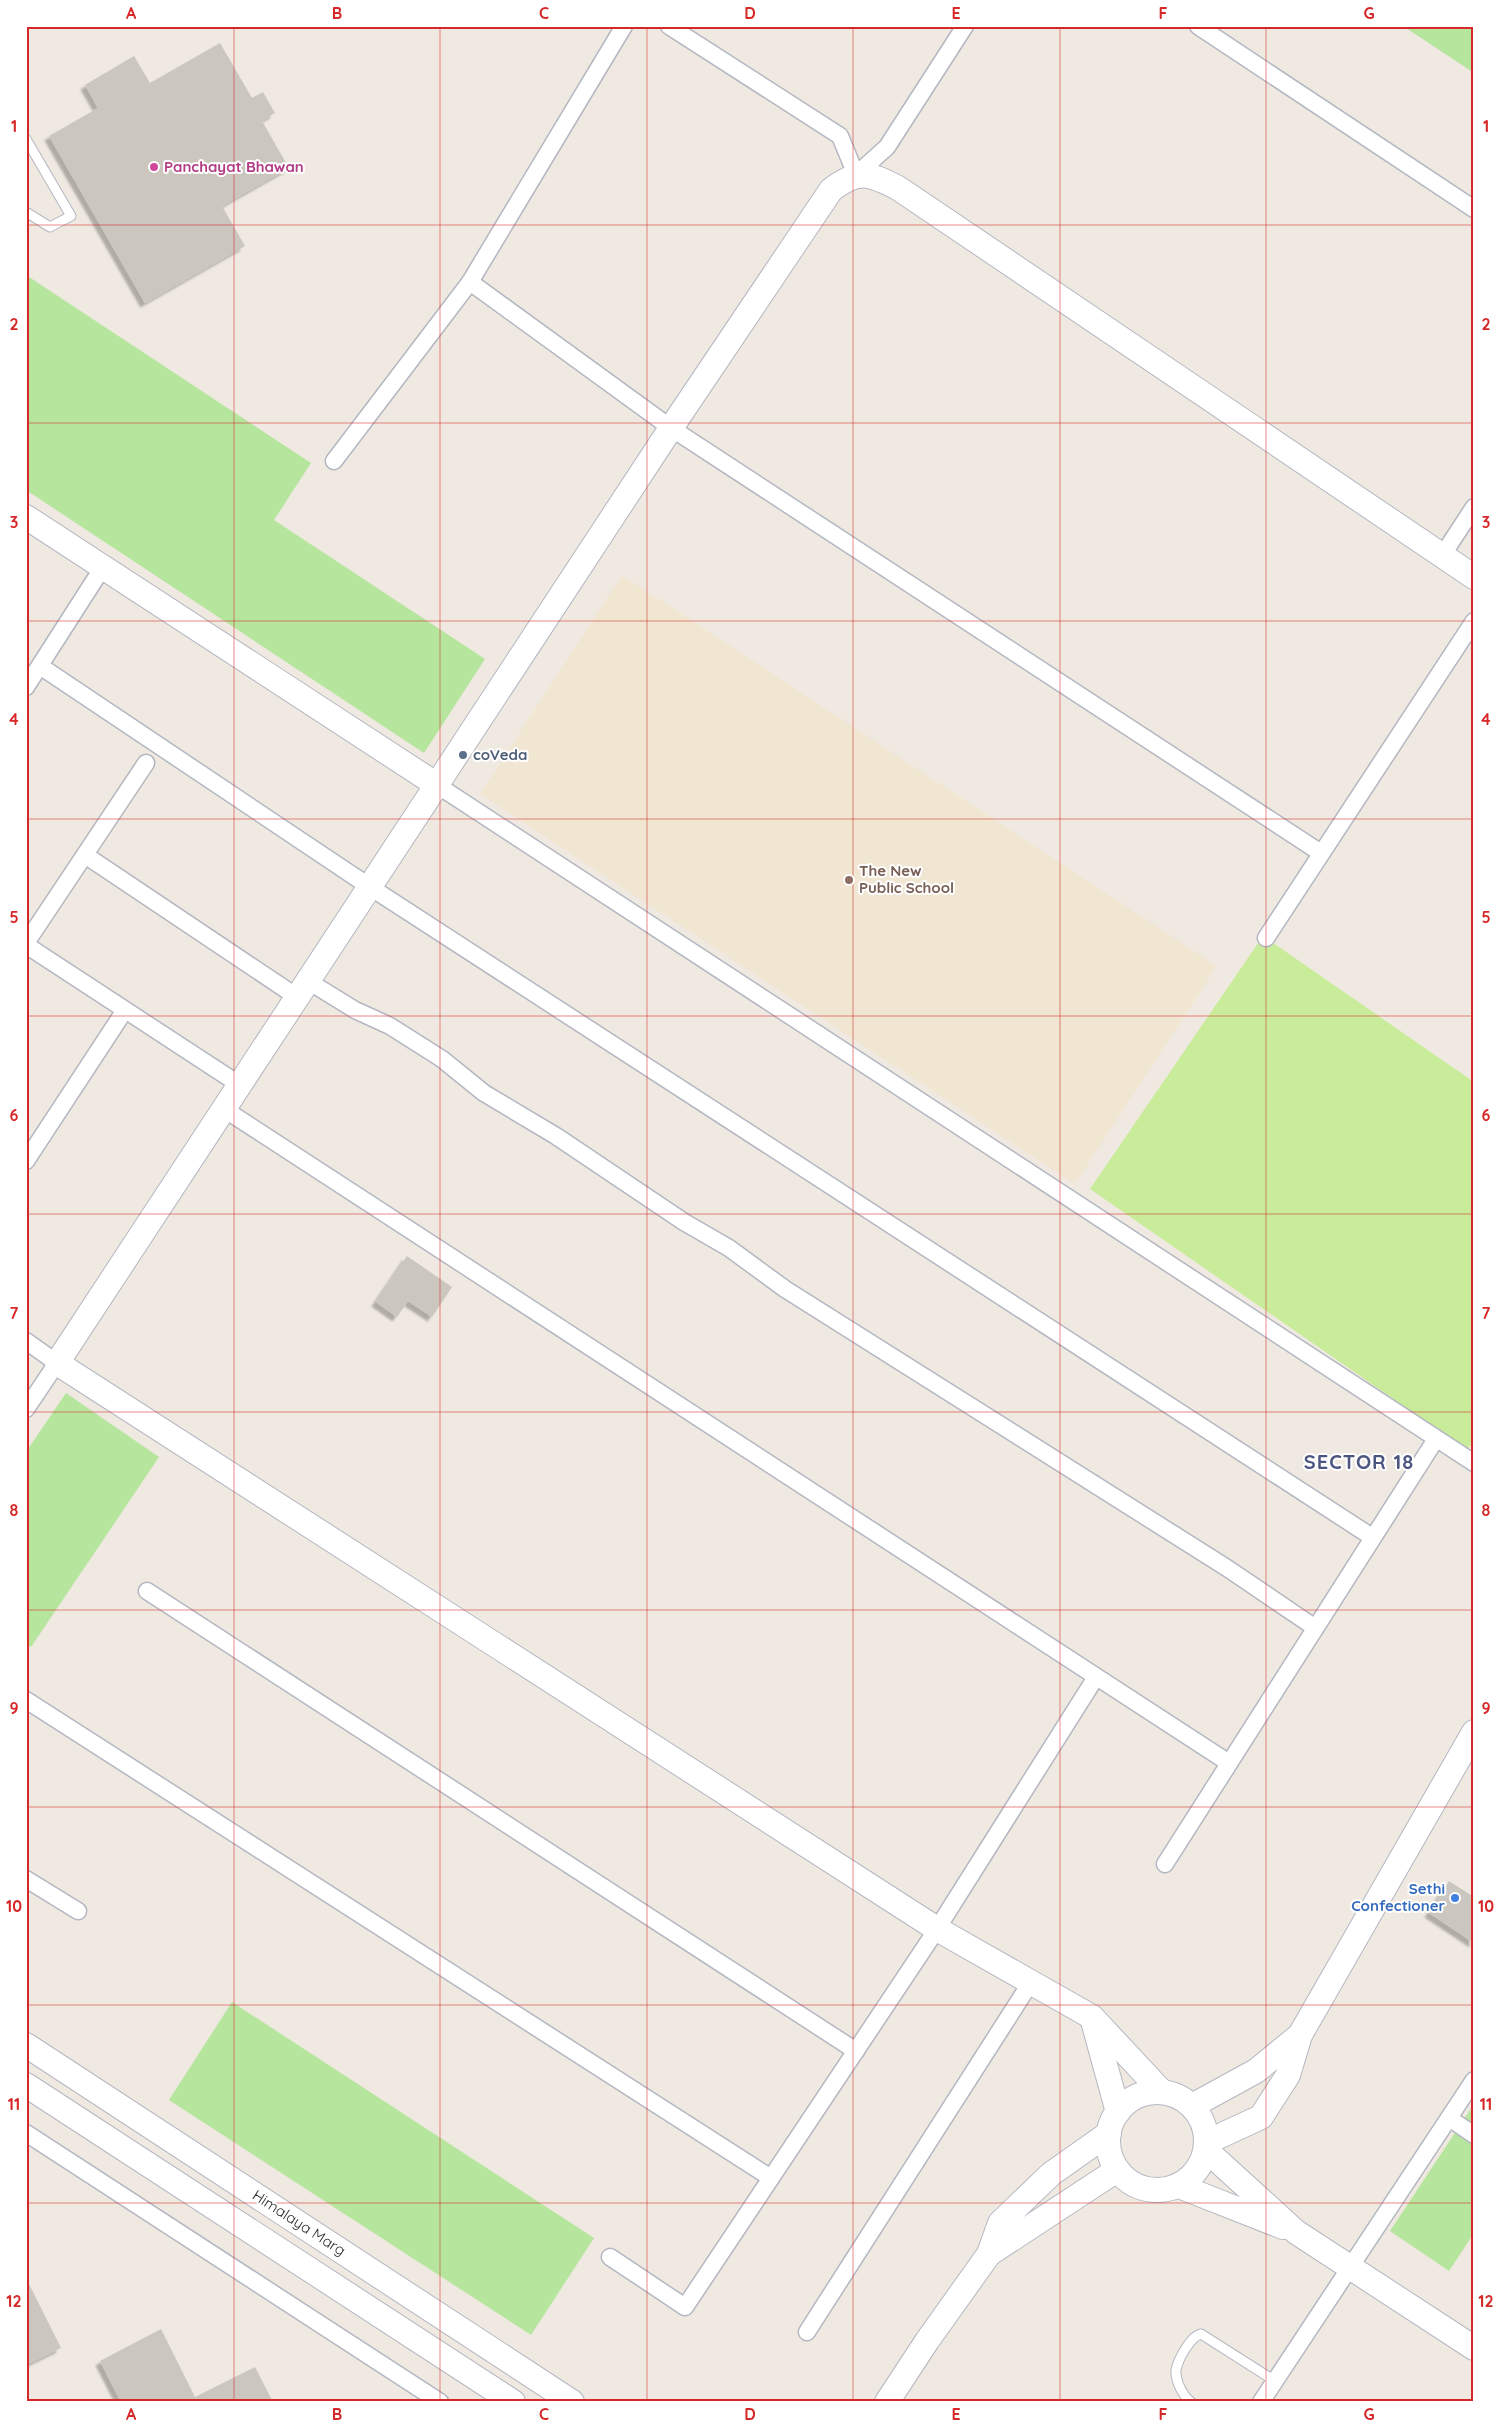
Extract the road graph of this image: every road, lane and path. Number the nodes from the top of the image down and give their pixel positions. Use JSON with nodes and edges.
{"nodes":[{"id":1,"x":624,"y":26,"type":"edge"},
{"id":2,"x":669,"y":26,"type":"edge"},
{"id":3,"x":965,"y":26,"type":"edge"},
{"id":4,"x":1198,"y":26,"type":"edge"},
{"id":5,"x":26,"y":139,"type":"edge"},
{"id":6,"x":856,"y":175,"type":"junction"},
{"id":7,"x":1474,"y":209,"type":"edge"},
{"id":8,"x":26,"y":212,"type":"edge"},
{"id":9,"x":470,"y":282,"type":"junction"},
{"id":10,"x":672,"y":428,"type":"junction"},
{"id":11,"x":334,"y":461,"type":"dead end"},
{"id":12,"x":1474,"y":507,"type":"edge"},
{"id":13,"x":26,"y":517,"type":"edge"},
{"id":14,"x":1442,"y":556,"type":"junction"},
{"id":15,"x":103,"y":568,"type":"junction"},
{"id":16,"x":1474,"y":577,"type":"edge"},
{"id":17,"x":1474,"y":620,"type":"edge"},
{"id":18,"x":40,"y":666,"type":"junction"},
{"id":19,"x":26,"y":687,"type":"edge"},
{"id":20,"x":146,"y":764,"type":"dead end"},
{"id":21,"x":437,"y":785,"type":"junction"},
{"id":22,"x":1321,"y":853,"type":"junction"},
{"id":23,"x":85,"y":855,"type":"junction"},
{"id":24,"x":370,"y":887,"type":"junction"},
{"id":25,"x":1266,"y":938,"type":"dead end"},
{"id":26,"x":26,"y":944,"type":"edge"},
{"id":27,"x":303,"y":989,"type":"junction"},
{"id":28,"x":125,"y":1010,"type":"junction"},
{"id":29,"x":240,"y":1085,"type":"junction"},
{"id":30,"x":224,"y":1109,"type":"junction"},
{"id":31,"x":26,"y":1162,"type":"edge"},
{"id":32,"x":26,"y":1342,"type":"edge"},
{"id":33,"x":57,"y":1363,"type":"junction"},
{"id":34,"x":26,"y":1409,"type":"edge"},
{"id":35,"x":1436,"y":1439,"type":"junction"},
{"id":36,"x":1474,"y":1463,"type":"edge"},
{"id":37,"x":1372,"y":1536,"type":"junction"},
{"id":38,"x":147,"y":1591,"type":"dead end"},
{"id":39,"x":1314,"y":1627,"type":"junction"},
{"id":40,"x":1096,"y":1677,"type":"junction"},
{"id":41,"x":26,"y":1700,"type":"edge"},
{"id":42,"x":1474,"y":1732,"type":"edge"},
{"id":43,"x":1229,"y":1763,"type":"junction"},
{"id":44,"x":1165,"y":1864,"type":"dead end"},
{"id":45,"x":26,"y":1880,"type":"edge"},
{"id":46,"x":1474,"y":1905,"type":"edge"},
{"id":47,"x":1437,"y":1910,"type":"dead end"},
{"id":48,"x":78,"y":1911,"type":"dead end"},
{"id":49,"x":937,"y":1929,"type":"junction"},
{"id":50,"x":1030,"y":1982,"type":"junction"},
{"id":51,"x":1092,"y":2017,"type":"junction"},
{"id":52,"x":1300,"y":2035,"type":"junction"},
{"id":53,"x":26,"y":2045,"type":"edge"},
{"id":54,"x":856,"y":2051,"type":"junction"},
{"id":55,"x":1474,"y":2080,"type":"edge"},
{"id":56,"x":26,"y":2084,"type":"edge"},
{"id":57,"x":1162,"y":2092,"type":"junction"},
{"id":58,"x":1192,"y":2106,"type":"junction"},
{"id":59,"x":1118,"y":2112,"type":"junction"},
{"id":60,"x":1449,"y":2118,"type":"junction"},
{"id":61,"x":26,"y":2132,"type":"edge"},
{"id":62,"x":1109,"y":2133,"type":"junction"},
{"id":63,"x":1474,"y":2135,"type":"edge"},
{"id":64,"x":1206,"y":2146,"type":"junction"},
{"id":65,"x":1117,"y":2170,"type":"junction"},
{"id":66,"x":771,"y":2178,"type":"junction"},
{"id":67,"x":1179,"y":2186,"type":"junction"},
{"id":68,"x":1296,"y":2232,"type":"junction"},
{"id":69,"x":990,"y":2254,"type":"junction"},
{"id":70,"x":610,"y":2258,"type":"dead end"},
{"id":71,"x":1350,"y":2268,"type":"junction"},
{"id":72,"x":807,"y":2332,"type":"dead end"},
{"id":73,"x":1474,"y":2348,"type":"edge"},
{"id":74,"x":1275,"y":2381,"type":"junction"},
{"id":75,"x":440,"y":2402,"type":"edge"},
{"id":76,"x":513,"y":2402,"type":"edge"},
{"id":77,"x":572,"y":2402,"type":"edge"},
{"id":78,"x":887,"y":2402,"type":"edge"},
{"id":79,"x":1192,"y":2402,"type":"edge"},
{"id":80,"x":1261,"y":2402,"type":"edge"}],
"edges":[{"from":1,"to":9,"type":"street"},
{"from":2,"to":6,"type":"street"},
{"from":3,"to":6,"type":"street"},
{"from":4,"to":7,"type":"street"},
{"from":5,"to":8,"type":"lane"},
{"from":6,"to":10,"type":"street"},
{"from":6,"to":14,"type":"street"},
{"from":9,"to":10,"type":"street"},
{"from":9,"to":11,"type":"street"},
{"from":10,"to":21,"type":"street"},
{"from":10,"to":22,"type":"street"},
{"from":12,"to":14,"type":"street"},
{"from":13,"to":15,"type":"street"},
{"from":14,"to":16,"type":"street"},
{"from":15,"to":18,"type":"street"},
{"from":15,"to":21,"type":"street"},
{"from":17,"to":22,"type":"street"},
{"from":18,"to":19,"type":"street"},
{"from":18,"to":24,"type":"street"},
{"from":20,"to":23,"type":"street"},
{"from":21,"to":24,"type":"street"},
{"from":21,"to":35,"type":"street"},
{"from":22,"to":25,"type":"street"},
{"from":23,"to":26,"type":"street"},
{"from":23,"to":27,"type":"street"},
{"from":24,"to":27,"type":"street"},
{"from":24,"to":37,"type":"street"},
{"from":26,"to":28,"type":"street"},
{"from":27,"to":29,"type":"street"},
{"from":27,"to":39,"type":"street"},
{"from":28,"to":29,"type":"street"},
{"from":28,"to":31,"type":"street"},
{"from":29,"to":30,"type":"street"},
{"from":30,"to":33,"type":"street"},
{"from":30,"to":40,"type":"street"},
{"from":32,"to":33,"type":"street"},
{"from":33,"to":34,"type":"street"},
{"from":33,"to":49,"type":"street"},
{"from":35,"to":36,"type":"street"},
{"from":35,"to":37,"type":"street"},
{"from":37,"to":39,"type":"street"},
{"from":38,"to":54,"type":"street"},
{"from":39,"to":43,"type":"street"},
{"from":40,"to":43,"type":"street"},
{"from":40,"to":49,"type":"street"},
{"from":41,"to":66,"type":"street"},
{"from":42,"to":52,"type":"street"},
{"from":43,"to":44,"type":"street"},
{"from":45,"to":48,"type":"street"},
{"from":46,"to":47,"type":"path"},
{"from":49,"to":50,"type":"street"},
{"from":49,"to":54,"type":"street"},
{"from":50,"to":51,"type":"street"},
{"from":50,"to":72,"type":"street"},
{"from":51,"to":57,"type":"street"},
{"from":51,"to":59,"type":"street"},
{"from":52,"to":58,"type":"street"},
{"from":52,"to":64,"type":"street"},
{"from":53,"to":77,"type":"street","name":"Himalaya Marg"},
{"from":54,"to":66,"type":"street"},
{"from":55,"to":60,"type":"street"},
{"from":56,"to":76,"type":"street"},
{"from":57,"to":58,"type":"street"},
{"from":57,"to":59,"type":"street"},
{"from":58,"to":64,"type":"street"},
{"from":59,"to":62,"type":"street"},
{"from":60,"to":63,"type":"street"},
{"from":60,"to":71,"type":"street"},
{"from":61,"to":75,"type":"street"},
{"from":62,"to":65,"type":"street"},
{"from":62,"to":69,"type":"street"},
{"from":64,"to":67,"type":"street"},
{"from":64,"to":68,"type":"street"},
{"from":65,"to":67,"type":"street"},
{"from":65,"to":69,"type":"street"},
{"from":66,"to":70,"type":"street"},
{"from":67,"to":68,"type":"street"},
{"from":68,"to":71,"type":"street"},
{"from":69,"to":78,"type":"street"},
{"from":71,"to":73,"type":"street"},
{"from":71,"to":74,"type":"street"},
{"from":74,"to":79,"type":"lane"},
{"from":74,"to":80,"type":"street"}]}
